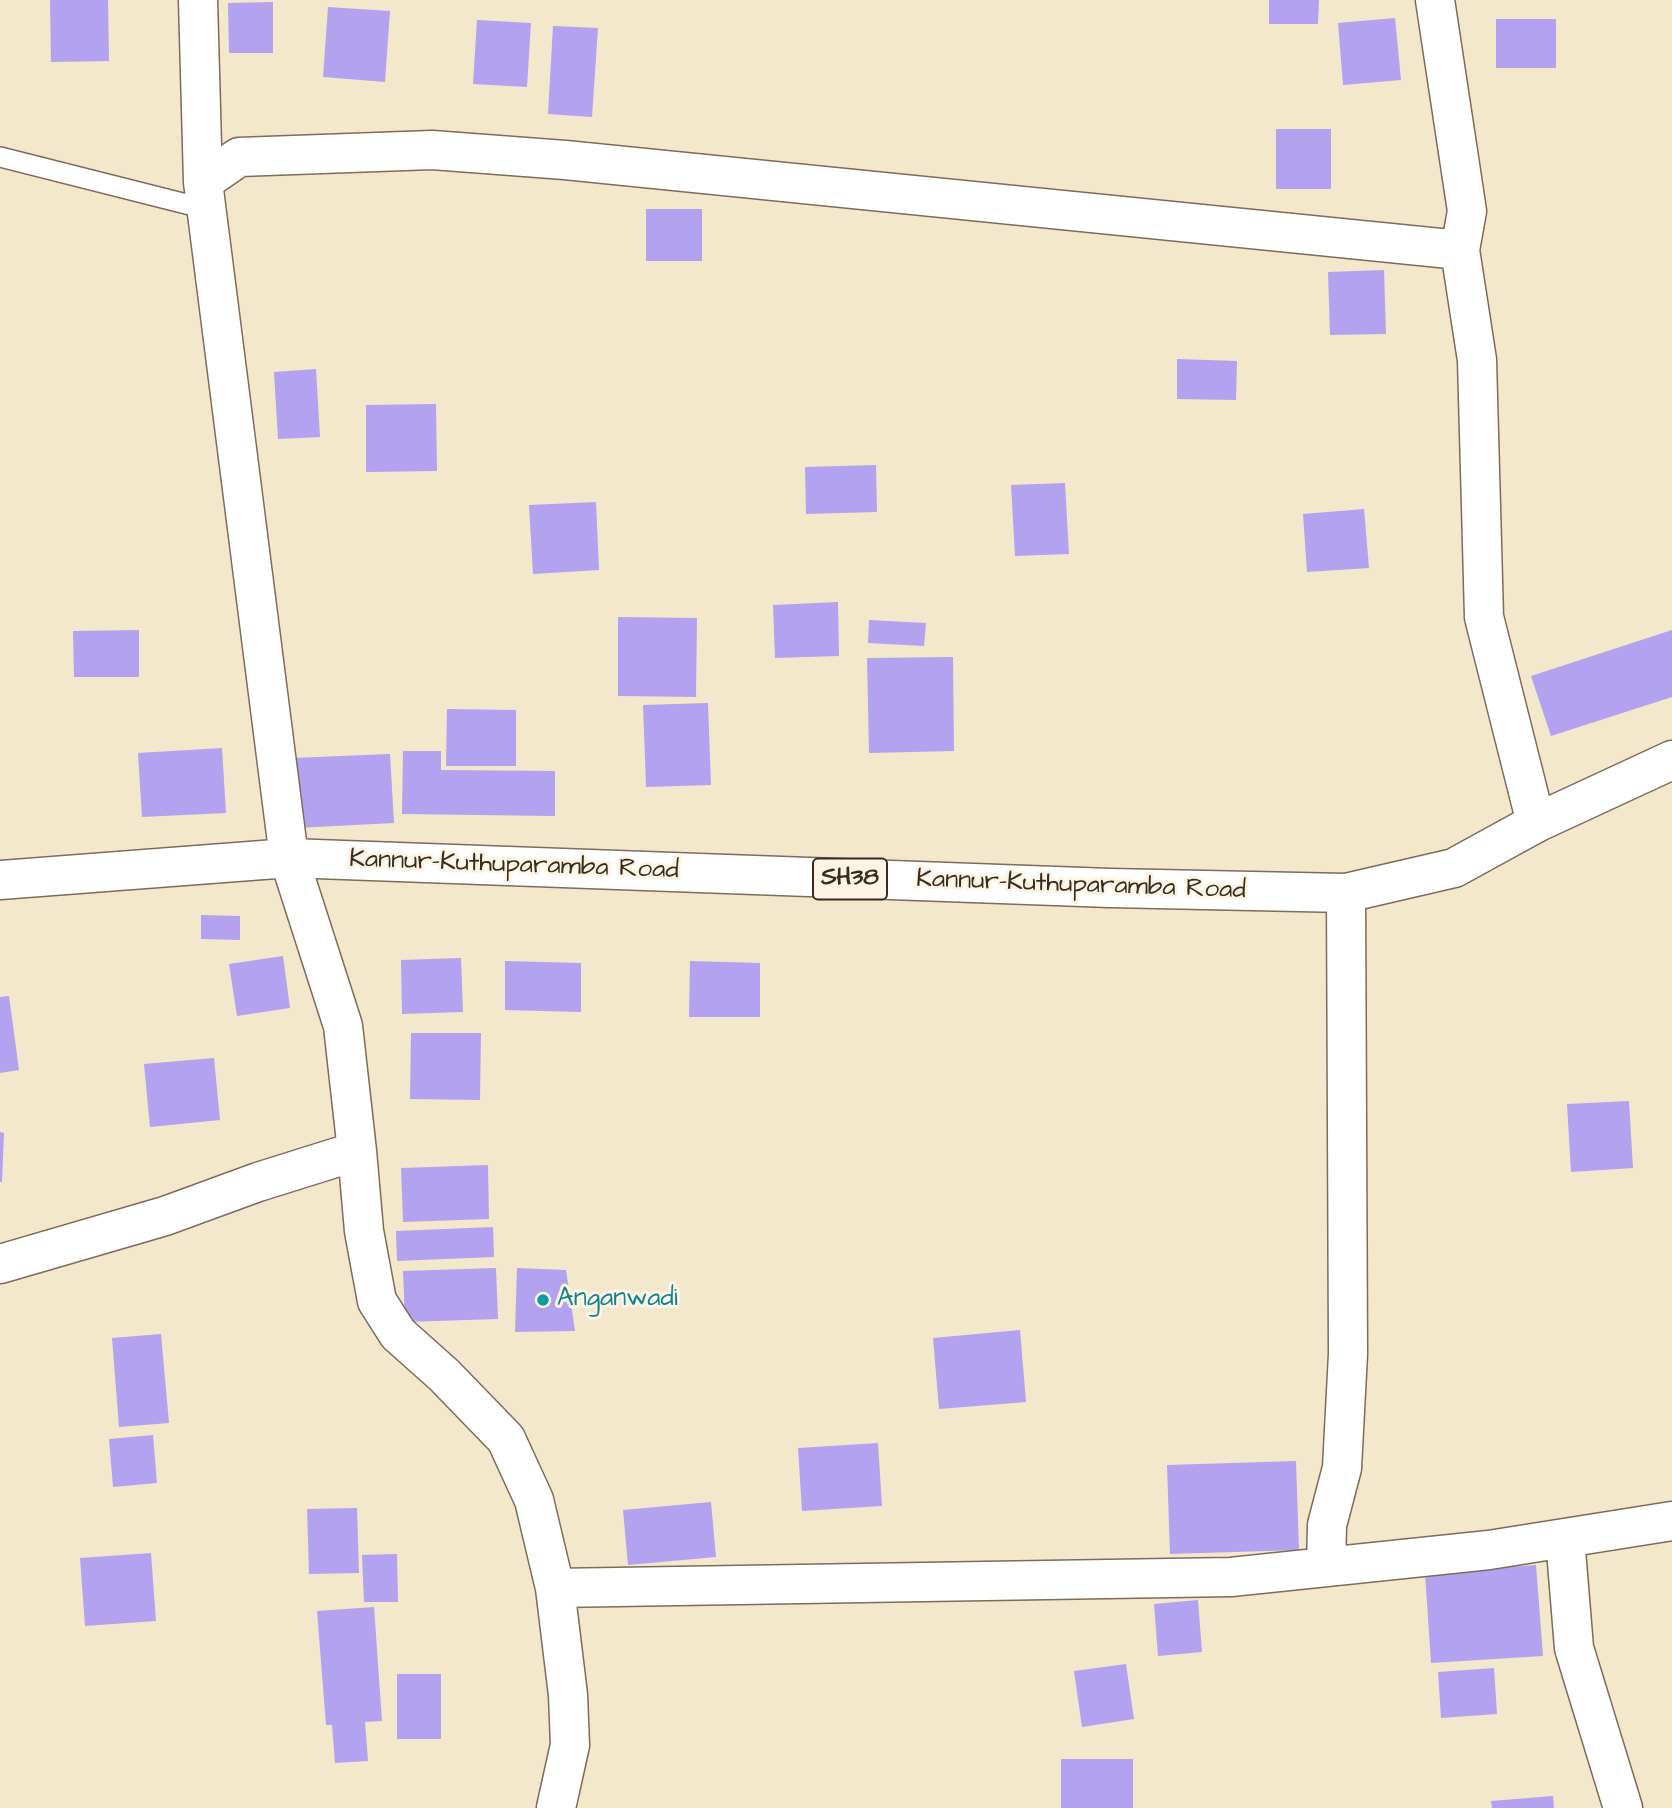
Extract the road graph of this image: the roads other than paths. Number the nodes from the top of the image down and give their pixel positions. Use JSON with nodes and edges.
{"nodes":[{"id":1,"x":198,"y":0,"type":"edge"},
{"id":2,"x":1435,"y":0,"type":"edge"},
{"id":3,"x":0,"y":157,"type":"edge"},
{"id":4,"x":205,"y":195,"type":"junction"},
{"id":5,"x":1460,"y":250,"type":"junction"},
{"id":6,"x":1672,"y":760,"type":"edge"},
{"id":7,"x":1536,"y":823,"type":"junction"},
{"id":8,"x":289,"y":858,"type":"junction"},
{"id":9,"x":0,"y":880,"type":"edge"},
{"id":10,"x":1346,"y":893,"type":"junction"},
{"id":11,"x":358,"y":1151,"type":"junction"},
{"id":12,"x":0,"y":1264,"type":"edge"},
{"id":13,"x":1672,"y":1521,"type":"edge"},
{"id":14,"x":1565,"y":1538,"type":"junction"},
{"id":15,"x":1326,"y":1567,"type":"junction"},
{"id":16,"x":555,"y":1588,"type":"junction"},
{"id":17,"x":556,"y":1808,"type":"edge"},
{"id":18,"x":1623,"y":1808,"type":"edge"}],
"edges":[{"from":1,"to":4,"type":"street"},
{"from":2,"to":5,"type":"street"},
{"from":3,"to":4,"type":"lane"},
{"from":4,"to":5,"type":"street"},
{"from":4,"to":8,"type":"street"},
{"from":5,"to":7,"type":"street"},
{"from":6,"to":7,"type":"street","name":"Kannur-Kuthuparamba Road","number":"SH38"},
{"from":7,"to":10,"type":"street","name":"Kannur-Kuthuparamba Road","number":"SH38"},
{"from":8,"to":9,"type":"street","name":"Kannur-Kuthuparamba Road","number":"SH38"},
{"from":8,"to":10,"type":"street","name":"Kannur-Kuthuparamba Road","number":"SH38"},
{"from":8,"to":11,"type":"street"},
{"from":10,"to":15,"type":"street"},
{"from":11,"to":12,"type":"street"},
{"from":11,"to":16,"type":"street"},
{"from":13,"to":14,"type":"street"},
{"from":14,"to":15,"type":"street"},
{"from":14,"to":18,"type":"street"},
{"from":15,"to":16,"type":"street"},
{"from":16,"to":17,"type":"street"}]}
